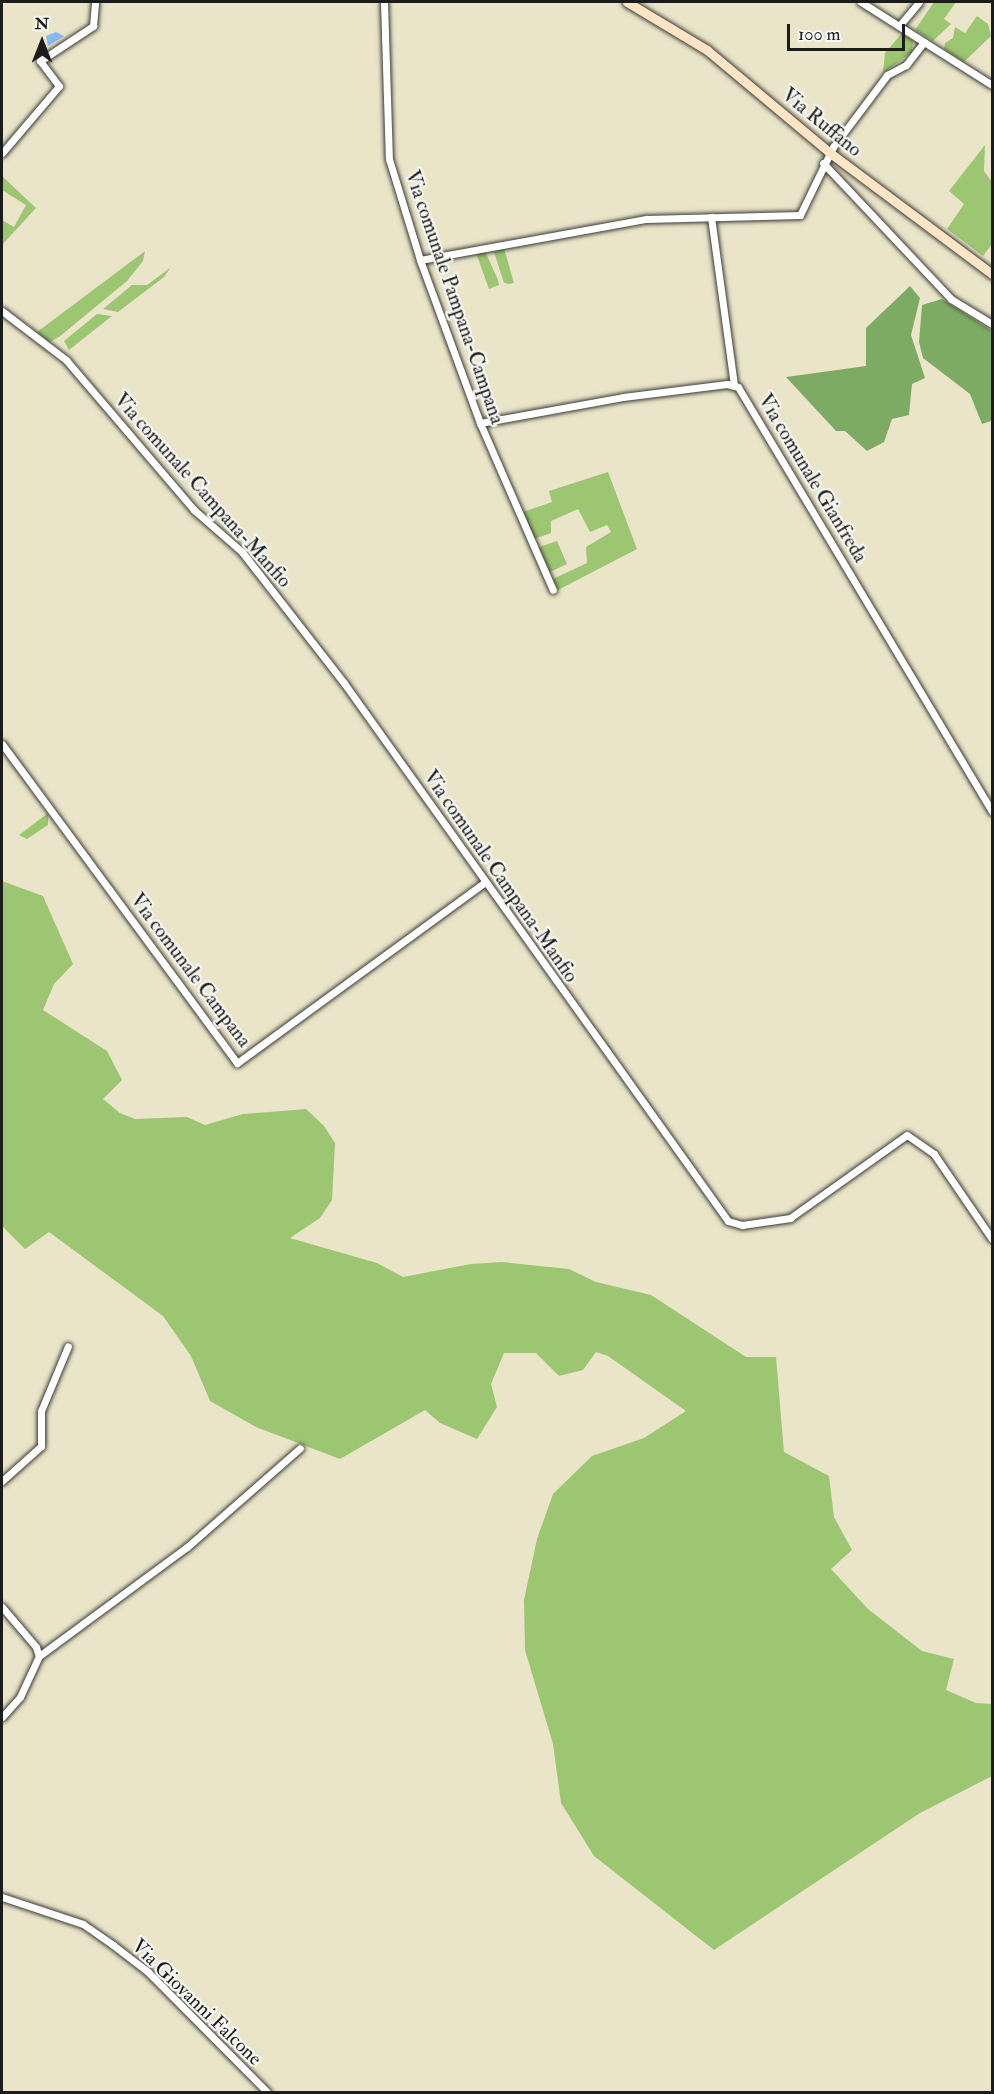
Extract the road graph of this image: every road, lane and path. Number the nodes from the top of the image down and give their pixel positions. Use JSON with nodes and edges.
{"nodes":[{"id":1,"x":95,"y":2,"type":"edge"},
{"id":2,"x":384,"y":2,"type":"edge"},
{"id":3,"x":627,"y":2,"type":"edge"},
{"id":4,"x":861,"y":2,"type":"edge"},
{"id":5,"x":919,"y":2,"type":"edge"},
{"id":6,"x":899,"y":26,"type":"junction"},
{"id":7,"x":924,"y":42,"type":"junction"},
{"id":8,"x":993,"y":85,"type":"edge"},
{"id":9,"x":829,"y":152,"type":"junction"},
{"id":10,"x":2,"y":153,"type":"edge"},
{"id":11,"x":823,"y":163,"type":"junction"},
{"id":12,"x":711,"y":217,"type":"junction"},
{"id":13,"x":420,"y":260,"type":"junction"},
{"id":14,"x":993,"y":274,"type":"edge"},
{"id":15,"x":2,"y":311,"type":"edge"},
{"id":16,"x":993,"y":324,"type":"edge"},
{"id":17,"x":734,"y":384,"type":"junction"},
{"id":18,"x":480,"y":423,"type":"junction"},
{"id":19,"x":553,"y":590,"type":"dead end"},
{"id":20,"x":2,"y":744,"type":"edge"},
{"id":21,"x":993,"y":812,"type":"edge"},
{"id":22,"x":484,"y":883,"type":"junction"},
{"id":23,"x":993,"y":1239,"type":"edge"},
{"id":24,"x":68,"y":1346,"type":"dead end"},
{"id":25,"x":300,"y":1448,"type":"dead end"},
{"id":26,"x":2,"y":1481,"type":"edge"},
{"id":27,"x":2,"y":1606,"type":"edge"},
{"id":28,"x":39,"y":1656,"type":"junction"},
{"id":29,"x":2,"y":1717,"type":"edge"},
{"id":30,"x":2,"y":1897,"type":"edge"},
{"id":31,"x":267,"y":2092,"type":"edge"}],
"edges":[{"from":1,"to":10,"type":"street"},
{"from":2,"to":13,"type":"street","name":"Via comunale Pampana-Campana"},
{"from":3,"to":9,"type":"street","name":"Via Ruffano"},
{"from":4,"to":6,"type":"street"},
{"from":5,"to":6,"type":"street"},
{"from":6,"to":7,"type":"street"},
{"from":7,"to":8,"type":"street"},
{"from":7,"to":9,"type":"street"},
{"from":9,"to":11,"type":"street"},
{"from":9,"to":14,"type":"street","name":"Via Ruffano"},
{"from":11,"to":12,"type":"street"},
{"from":11,"to":16,"type":"street"},
{"from":12,"to":13,"type":"street"},
{"from":12,"to":17,"type":"street"},
{"from":13,"to":18,"type":"street","name":"Via comunale Pampana-Campana"},
{"from":15,"to":22,"type":"street","name":"Via comunale Campana-Manfio"},
{"from":17,"to":18,"type":"street","name":"Via comunale Gianfreda"},
{"from":17,"to":21,"type":"street","name":"Via comunale Gianfreda"},
{"from":18,"to":19,"type":"street","name":"Via comunale Pampana-Campana"},
{"from":20,"to":22,"type":"street","name":"Via comunale Campana"},
{"from":22,"to":23,"type":"street","name":"Via comunale Campana-Manfio"},
{"from":24,"to":26,"type":"street"},
{"from":25,"to":28,"type":"street"},
{"from":27,"to":28,"type":"street"},
{"from":28,"to":29,"type":"street"},
{"from":30,"to":31,"type":"street","name":"Via Giovanni Falcone"}]}
